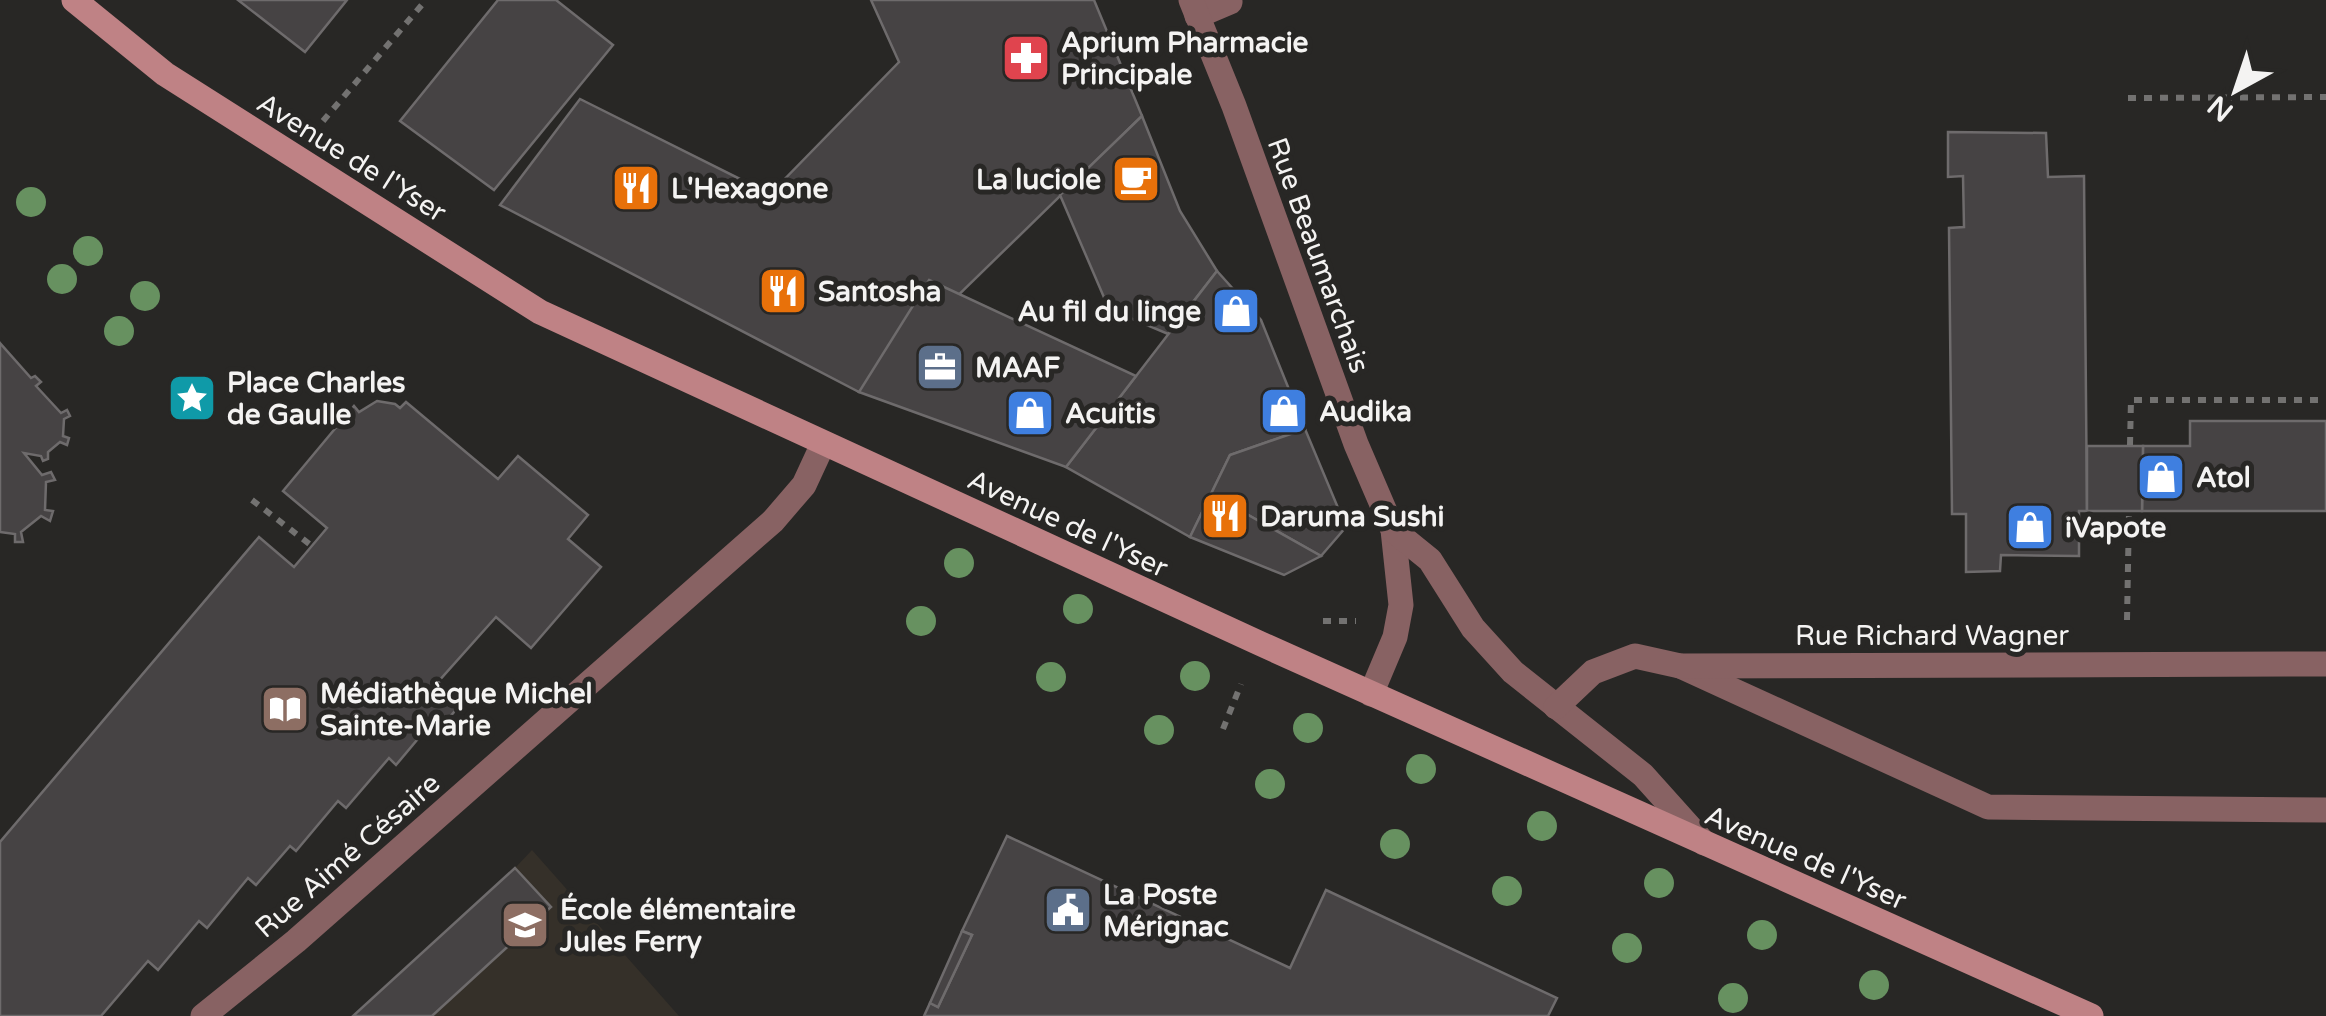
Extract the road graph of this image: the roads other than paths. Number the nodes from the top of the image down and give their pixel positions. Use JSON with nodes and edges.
{"nodes":[{"id":1,"x":74,"y":0,"type":"edge"},
{"id":2,"x":1230,"y":2,"type":"edge"},
{"id":3,"x":1194,"y":8,"type":"edge"},
{"id":4,"x":824,"y":444,"type":"junction"},
{"id":5,"x":1394,"y":530,"type":"junction"},
{"id":6,"x":2326,"y":664,"type":"edge"},
{"id":7,"x":1680,"y":666,"type":"junction"},
{"id":8,"x":1371,"y":694,"type":"junction"},
{"id":9,"x":1556,"y":707,"type":"junction"},
{"id":10,"x":2326,"y":810,"type":"edge"},
{"id":11,"x":1706,"y":845,"type":"junction"},
{"id":12,"x":2088,"y":1015,"type":"edge"},
{"id":13,"x":204,"y":1016,"type":"edge"}],
"edges":[{"from":1,"to":4,"type":"main road","name":"Avenue de l'Yser"},
{"from":2,"to":3,"type":"street"},
{"from":3,"to":5,"type":"street","name":"Rue Beaumarchais"},
{"from":4,"to":8,"type":"main road","name":"Avenue de l'Yser"},
{"from":4,"to":13,"type":"street","name":"Rue Aimé Césaire"},
{"from":5,"to":8,"type":"street","name":"Rue Beaumarchais"},
{"from":5,"to":9,"type":"street","name":"Rue Beaumarchais"},
{"from":6,"to":7,"type":"street","name":"Rue Richard Wagner"},
{"from":7,"to":9,"type":"street","name":"Rue Richard Wagner"},
{"from":7,"to":10,"type":"street"},
{"from":8,"to":11,"type":"main road","name":"Avenue de l'Yser"},
{"from":9,"to":11,"type":"street","name":"Rue Beaumarchais"},
{"from":11,"to":12,"type":"main road","name":"Avenue de l'Yser"}]}
